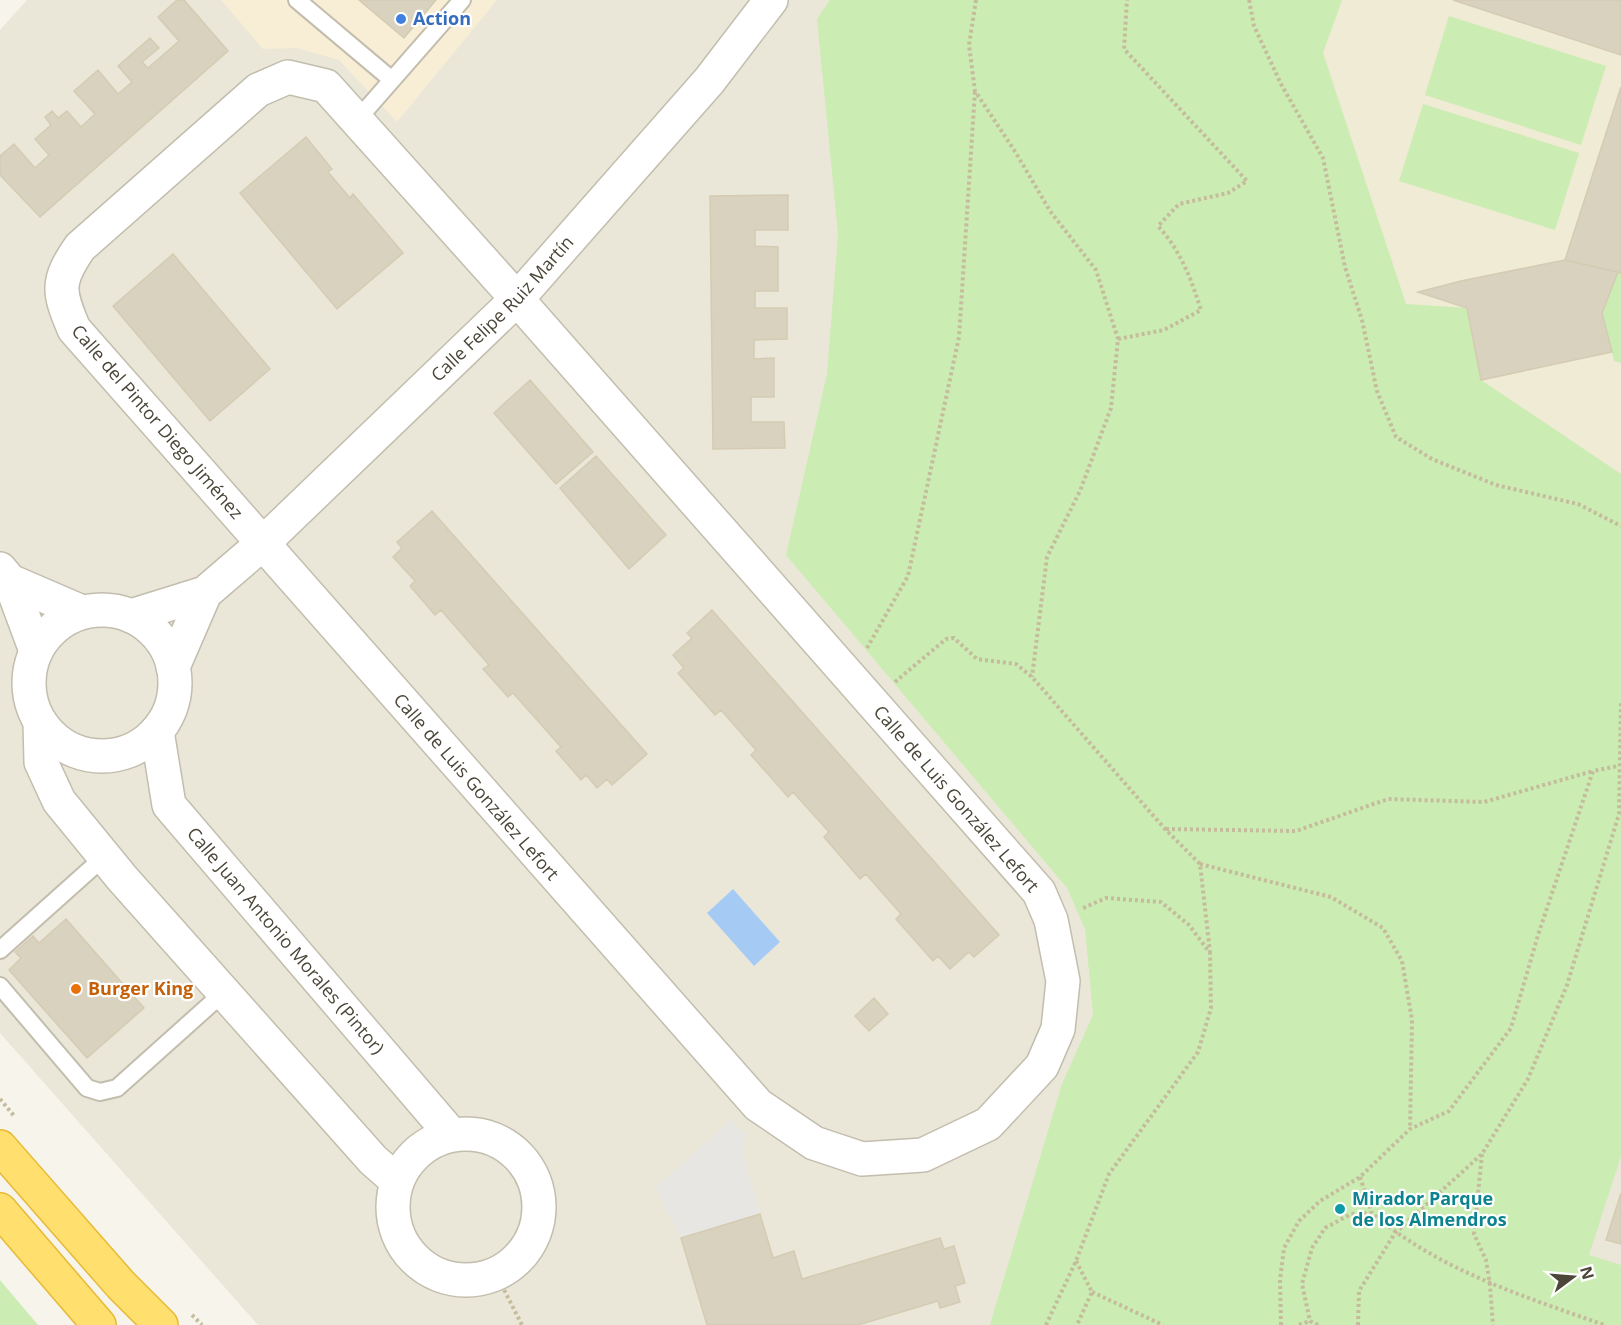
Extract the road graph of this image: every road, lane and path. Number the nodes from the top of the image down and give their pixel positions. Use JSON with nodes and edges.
{"nodes":[{"id":1,"x":297,"y":0,"type":"edge"},
{"id":2,"x":462,"y":0,"type":"edge"},
{"id":3,"x":771,"y":0,"type":"edge"},
{"id":4,"x":976,"y":0,"type":"edge"},
{"id":5,"x":1127,"y":0,"type":"edge"},
{"id":6,"x":1249,"y":0,"type":"edge"},
{"id":7,"x":392,"y":80,"type":"junction"},
{"id":8,"x":975,"y":91,"type":"junction"},
{"id":9,"x":357,"y":120,"type":"junction"},
{"id":10,"x":518,"y":299,"type":"junction"},
{"id":11,"x":1119,"y":339,"type":"junction"},
{"id":12,"x":1621,"y":526,"type":"edge"},
{"id":13,"x":262,"y":544,"type":"junction"},
{"id":14,"x":5,"y":575,"type":"edge"},
{"id":15,"x":205,"y":593,"type":"junction"},
{"id":16,"x":82,"y":612,"type":"junction"},
{"id":17,"x":132,"y":616,"type":"junction"},
{"id":18,"x":36,"y":651,"type":"junction"},
{"id":19,"x":173,"y":667,"type":"junction"},
{"id":20,"x":1032,"y":677,"type":"junction"},
{"id":21,"x":861,"y":690,"type":"junction"},
{"id":22,"x":1621,"y":703,"type":"edge"},
{"id":23,"x":40,"y":722,"type":"junction"},
{"id":24,"x":157,"y":731,"type":"junction"},
{"id":25,"x":1618,"y":766,"type":"junction"},
{"id":26,"x":1593,"y":771,"type":"junction"},
{"id":27,"x":1165,"y":829,"type":"junction"},
{"id":28,"x":104,"y":857,"type":"junction"},
{"id":29,"x":1200,"y":864,"type":"junction"},
{"id":30,"x":1051,"y":920,"type":"junction"},
{"id":31,"x":0,"y":950,"type":"edge"},
{"id":32,"x":1210,"y":953,"type":"junction"},
{"id":33,"x":0,"y":986,"type":"edge"},
{"id":34,"x":223,"y":993,"type":"junction"},
{"id":35,"x":1410,"y":1129,"type":"junction"},
{"id":36,"x":450,"y":1133,"type":"junction"},
{"id":37,"x":0,"y":1147,"type":"edge"},
{"id":38,"x":1482,"y":1154,"type":"junction"},
{"id":39,"x":1360,"y":1177,"type":"junction"},
{"id":40,"x":397,"y":1181,"type":"junction"},
{"id":41,"x":0,"y":1210,"type":"edge"},
{"id":42,"x":1372,"y":1213,"type":"junction"},
{"id":43,"x":1395,"y":1233,"type":"junction"},
{"id":44,"x":1076,"y":1261,"type":"junction"},
{"id":45,"x":496,"y":1274,"type":"junction"},
{"id":46,"x":1490,"y":1285,"type":"junction"},
{"id":47,"x":1092,"y":1292,"type":"junction"},
{"id":48,"x":1310,"y":1321,"type":"junction"},
{"id":49,"x":99,"y":1325,"type":"edge"},
{"id":50,"x":160,"y":1325,"type":"edge"},
{"id":51,"x":522,"y":1325,"type":"edge"},
{"id":52,"x":1046,"y":1325,"type":"edge"},
{"id":53,"x":1077,"y":1325,"type":"edge"},
{"id":54,"x":1163,"y":1325,"type":"edge"},
{"id":55,"x":1281,"y":1325,"type":"edge"},
{"id":56,"x":1299,"y":1325,"type":"edge"},
{"id":57,"x":1318,"y":1325,"type":"edge"},
{"id":58,"x":1358,"y":1325,"type":"edge"},
{"id":59,"x":1493,"y":1325,"type":"edge"},
{"id":60,"x":1604,"y":1325,"type":"edge"}],
"edges":[{"from":1,"to":7,"type":"lane"},
{"from":2,"to":7,"type":"lane"},
{"from":3,"to":10,"type":"street","name":"Calle Felipe Ruiz Martín"},
{"from":4,"to":8,"type":"path"},
{"from":5,"to":11,"type":"path"},
{"from":6,"to":12,"type":"path"},
{"from":7,"to":9,"type":"lane"},
{"from":8,"to":11,"type":"path"},
{"from":8,"to":21,"type":"path"},
{"from":9,"to":10,"type":"street","name":"Calle del Pintor Diego Jiménez"},
{"from":9,"to":13,"type":"street","name":"Calle del Pintor Diego Jiménez"},
{"from":10,"to":13,"type":"street","name":"Calle Felipe Ruiz Martín"},
{"from":10,"to":21,"type":"street","name":"Calle de Luis González Lefort"},
{"from":11,"to":20,"type":"path"},
{"from":13,"to":15,"type":"street","name":"Calle Felipe Ruiz Martín"},
{"from":13,"to":30,"type":"street","name":"Calle de Luis González Lefort"},
{"from":14,"to":16,"type":"street"},
{"from":14,"to":18,"type":"street"},
{"from":15,"to":17,"type":"street","name":"Calle Felipe Ruiz Martín"},
{"from":15,"to":19,"type":"street","name":"Calle Felipe Ruiz Martín"},
{"from":16,"to":17,"type":"street"},
{"from":16,"to":18,"type":"street"},
{"from":17,"to":19,"type":"street"},
{"from":18,"to":23,"type":"street"},
{"from":19,"to":24,"type":"street"},
{"from":20,"to":21,"type":"path"},
{"from":20,"to":27,"type":"path"},
{"from":21,"to":30,"type":"street","name":"Calle de Luis González Lefort"},
{"from":22,"to":25,"type":"path"},
{"from":23,"to":24,"type":"street"},
{"from":23,"to":28,"type":"street"},
{"from":24,"to":36,"type":"street","name":"Calle Juan Antonio Morales (Pintor)"},
{"from":25,"to":26,"type":"path"},
{"from":25,"to":38,"type":"path"},
{"from":26,"to":27,"type":"path"},
{"from":26,"to":35,"type":"path"},
{"from":27,"to":29,"type":"path"},
{"from":28,"to":31,"type":"lane"},
{"from":28,"to":34,"type":"street"},
{"from":29,"to":32,"type":"path"},
{"from":29,"to":35,"type":"path"},
{"from":30,"to":32,"type":"path"},
{"from":32,"to":44,"type":"path"},
{"from":33,"to":34,"type":"lane"},
{"from":34,"to":40,"type":"street"},
{"from":35,"to":39,"type":"path"},
{"from":36,"to":40,"type":"street"},
{"from":36,"to":45,"type":"street"},
{"from":37,"to":50,"type":"highway"},
{"from":38,"to":43,"type":"path"},
{"from":38,"to":46,"type":"path"},
{"from":39,"to":42,"type":"path"},
{"from":39,"to":55,"type":"path"},
{"from":40,"to":45,"type":"street"},
{"from":41,"to":49,"type":"highway"},
{"from":42,"to":43,"type":"path"},
{"from":42,"to":48,"type":"path"},
{"from":43,"to":46,"type":"path"},
{"from":43,"to":58,"type":"path"},
{"from":44,"to":47,"type":"path"},
{"from":44,"to":52,"type":"path"},
{"from":45,"to":51,"type":"path"},
{"from":46,"to":59,"type":"path"},
{"from":46,"to":60,"type":"path"},
{"from":47,"to":53,"type":"path"},
{"from":47,"to":54,"type":"path"},
{"from":48,"to":56,"type":"path"},
{"from":48,"to":57,"type":"path"}]}
